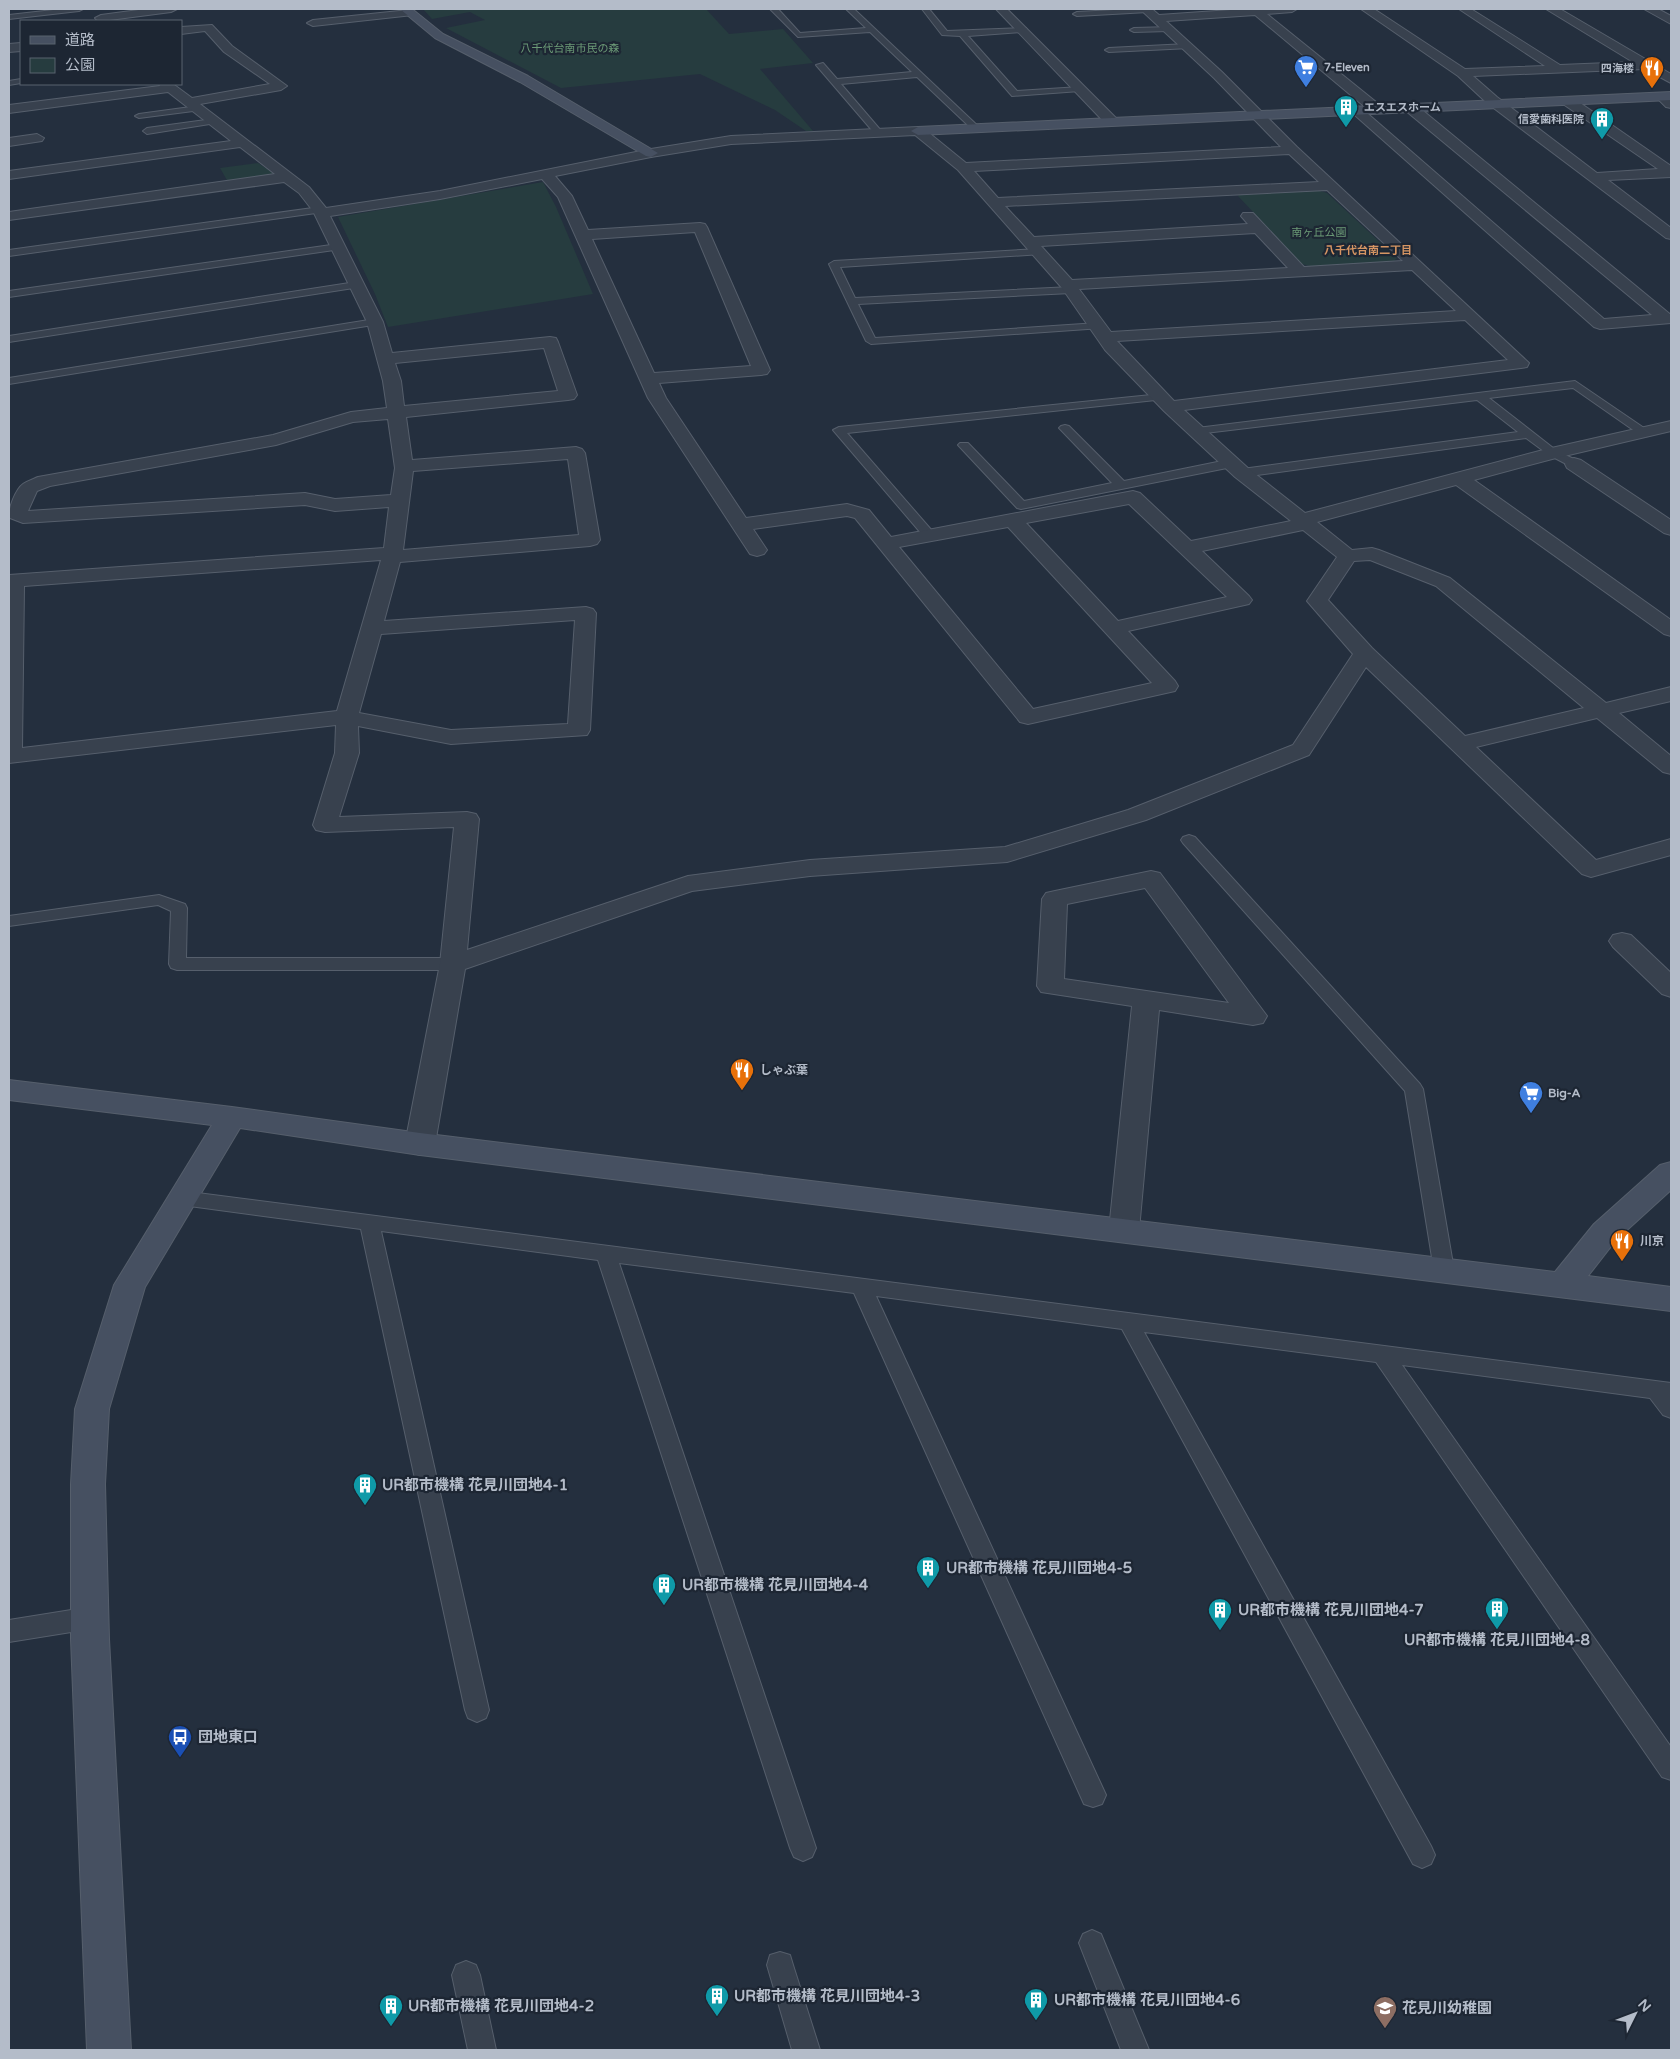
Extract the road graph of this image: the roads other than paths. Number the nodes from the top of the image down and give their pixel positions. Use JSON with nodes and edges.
{"nodes":[{"id":1,"x":79,"y":9,"type":"edge"},
{"id":2,"x":171,"y":9,"type":"edge"},
{"id":3,"x":774,"y":9,"type":"edge"},
{"id":4,"x":850,"y":9,"type":"edge"},
{"id":5,"x":925,"y":9,"type":"edge"},
{"id":6,"x":1001,"y":9,"type":"edge"},
{"id":7,"x":1292,"y":9,"type":"edge"},
{"id":8,"x":1367,"y":9,"type":"edge"},
{"id":9,"x":1464,"y":9,"type":"edge"},
{"id":10,"x":1552,"y":9,"type":"edge"},
{"id":11,"x":1650,"y":9,"type":"edge"},
{"id":12,"x":407,"y":11,"type":"edge"},
{"id":13,"x":1145,"y":13,"type":"edge"},
{"id":14,"x":1259,"y":13,"type":"junction"},
{"id":15,"x":1077,"y":14,"type":"dead end"},
{"id":16,"x":100,"y":16,"type":"edge"},
{"id":17,"x":9,"y":18,"type":"edge"},
{"id":18,"x":1159,"y":19,"type":"junction"},
{"id":19,"x":1670,"y":19,"type":"edge"},
{"id":20,"x":313,"y":23,"type":"dead end"},
{"id":21,"x":1169,"y":29,"type":"junction"},
{"id":22,"x":872,"y":30,"type":"junction"},
{"id":23,"x":1023,"y":30,"type":"junction"},
{"id":24,"x":1134,"y":30,"type":"dead end"},
{"id":25,"x":182,"y":31,"type":"edge"},
{"id":26,"x":962,"y":34,"type":"junction"},
{"id":27,"x":1187,"y":46,"type":"junction"},
{"id":28,"x":1109,"y":50,"type":"dead end"},
{"id":29,"x":1646,"y":64,"type":"junction"},
{"id":30,"x":820,"y":65,"type":"dead end"},
{"id":31,"x":1558,"y":69,"type":"junction"},
{"id":32,"x":1462,"y":73,"type":"junction"},
{"id":33,"x":919,"y":74,"type":"junction"},
{"id":34,"x":1671,"y":79,"type":"edge"},
{"id":35,"x":835,"y":82,"type":"junction"},
{"id":36,"x":167,"y":86,"type":"edge"},
{"id":37,"x":1080,"y":89,"type":"junction"},
{"id":38,"x":1668,"y":99,"type":"edge"},
{"id":39,"x":1568,"y":101,"type":"junction"},
{"id":40,"x":1496,"y":104,"type":"junction"},
{"id":41,"x":1411,"y":108,"type":"junction"},
{"id":42,"x":9,"y":109,"type":"edge"},
{"id":43,"x":201,"y":110,"type":"junction"},
{"id":44,"x":1354,"y":110,"type":"junction"},
{"id":45,"x":1376,"y":110,"type":"junction"},
{"id":46,"x":1259,"y":115,"type":"junction"},
{"id":47,"x":140,"y":116,"type":"dead end"},
{"id":48,"x":1112,"y":122,"type":"junction"},
{"id":49,"x":976,"y":128,"type":"junction"},
{"id":50,"x":146,"y":131,"type":"dead end"},
{"id":51,"x":918,"y":131,"type":"junction"},
{"id":52,"x":879,"y":133,"type":"junction"},
{"id":53,"x":37,"y":138,"type":"dead end"},
{"id":54,"x":9,"y":142,"type":"edge"},
{"id":55,"x":243,"y":143,"type":"junction"},
{"id":56,"x":1292,"y":150,"type":"junction"},
{"id":57,"x":650,"y":153,"type":"junction"},
{"id":58,"x":963,"y":167,"type":"junction"},
{"id":59,"x":1671,"y":172,"type":"edge"},
{"id":60,"x":545,"y":174,"type":"junction"},
{"id":61,"x":9,"y":175,"type":"edge"},
{"id":62,"x":287,"y":177,"type":"junction"},
{"id":63,"x":1593,"y":177,"type":"junction"},
{"id":64,"x":1330,"y":186,"type":"junction"},
{"id":65,"x":1225,"y":191,"type":"junction"},
{"id":66,"x":995,"y":202,"type":"junction"},
{"id":67,"x":1526,"y":203,"type":"junction"},
{"id":68,"x":1508,"y":204,"type":"dead end"},
{"id":69,"x":1483,"y":206,"type":"dead end"},
{"id":70,"x":1465,"y":207,"type":"junction"},
{"id":71,"x":320,"y":212,"type":"junction"},
{"id":72,"x":9,"y":216,"type":"edge"},
{"id":73,"x":1260,"y":228,"type":"junction"},
{"id":74,"x":583,"y":235,"type":"junction"},
{"id":75,"x":1671,"y":235,"type":"edge"},
{"id":76,"x":338,"y":247,"type":"junction"},
{"id":77,"x":1035,"y":247,"type":"junction"},
{"id":78,"x":9,"y":253,"type":"edge"},
{"id":79,"x":1415,"y":265,"type":"junction"},
{"id":80,"x":1300,"y":272,"type":"junction"},
{"id":81,"x":356,"y":285,"type":"junction"},
{"id":82,"x":1069,"y":287,"type":"junction"},
{"id":83,"x":9,"y":294,"type":"edge"},
{"id":84,"x":851,"y":301,"type":"junction"},
{"id":85,"x":1469,"y":315,"type":"junction"},
{"id":86,"x":375,"y":322,"type":"junction"},
{"id":87,"x":1102,"y":331,"type":"junction"},
{"id":88,"x":9,"y":339,"type":"edge"},
{"id":89,"x":385,"y":359,"type":"junction"},
{"id":90,"x":650,"y":379,"type":"junction"},
{"id":91,"x":9,"y":381,"type":"edge"},
{"id":92,"x":1479,"y":396,"type":"junction"},
{"id":93,"x":1165,"y":402,"type":"junction"},
{"id":94,"x":396,"y":412,"type":"junction"},
{"id":95,"x":1671,"y":426,"type":"edge"},
{"id":96,"x":1065,"y":428,"type":"dead end"},
{"id":97,"x":1197,"y":431,"type":"junction"},
{"id":98,"x":1643,"y":432,"type":"junction"},
{"id":99,"x":1528,"y":434,"type":"junction"},
{"id":100,"x":1671,"y":442,"type":"edge"},
{"id":101,"x":964,"y":445,"type":"dead end"},
{"id":102,"x":1553,"y":453,"type":"junction"},
{"id":103,"x":1574,"y":464,"type":"junction"},
{"id":104,"x":403,"y":466,"type":"junction"},
{"id":105,"x":1237,"y":468,"type":"junction"},
{"id":106,"x":1459,"y":478,"type":"junction"},
{"id":107,"x":1121,"y":485,"type":"junction"},
{"id":108,"x":1476,"y":489,"type":"junction"},
{"id":109,"x":400,"y":500,"type":"junction"},
{"id":110,"x":1012,"y":520,"type":"junction"},
{"id":111,"x":741,"y":525,"type":"junction"},
{"id":112,"x":1309,"y":525,"type":"junction"},
{"id":113,"x":1671,"y":529,"type":"edge"},
{"id":114,"x":930,"y":536,"type":"junction"},
{"id":115,"x":886,"y":544,"type":"junction"},
{"id":116,"x":1187,"y":548,"type":"junction"},
{"id":117,"x":757,"y":550,"type":"dead end"},
{"id":118,"x":393,"y":555,"type":"junction"},
{"id":119,"x":1348,"y":556,"type":"junction"},
{"id":120,"x":12,"y":581,"type":"edge"},
{"id":121,"x":372,"y":628,"type":"junction"},
{"id":122,"x":1113,"y":628,"type":"junction"},
{"id":123,"x":1671,"y":630,"type":"edge"},
{"id":124,"x":1364,"y":653,"type":"junction"},
{"id":125,"x":1671,"y":694,"type":"edge"},
{"id":126,"x":1603,"y":710,"type":"junction"},
{"id":127,"x":347,"y":717,"type":"junction"},
{"id":128,"x":1460,"y":744,"type":"junction"},
{"id":129,"x":1671,"y":767,"type":"edge"},
{"id":130,"x":1189,"y":840,"type":"dead end"},
{"id":131,"x":1671,"y":847,"type":"edge"},
{"id":132,"x":9,"y":921,"type":"edge"},
{"id":133,"x":1622,"y":940,"type":"dead end"},
{"id":134,"x":453,"y":964,"type":"junction"},
{"id":135,"x":1671,"y":988,"type":"edge"},
{"id":136,"x":1146,"y":999,"type":"junction"},
{"id":137,"x":9,"y":1090,"type":"edge"},
{"id":138,"x":232,"y":1117,"type":"junction"},
{"id":139,"x":420,"y":1144,"type":"junction"},
{"id":140,"x":1671,"y":1173,"type":"edge"},
{"id":141,"x":182,"y":1198,"type":"junction"},
{"id":142,"x":369,"y":1222,"type":"junction"},
{"id":143,"x":1124,"y":1230,"type":"junction"},
{"id":144,"x":606,"y":1253,"type":"junction"},
{"id":145,"x":1444,"y":1270,"type":"junction"},
{"id":146,"x":1563,"y":1285,"type":"junction"},
{"id":147,"x":861,"y":1286,"type":"junction"},
{"id":148,"x":1671,"y":1299,"type":"edge"},
{"id":149,"x":1128,"y":1321,"type":"junction"},
{"id":150,"x":1382,"y":1354,"type":"junction"},
{"id":151,"x":1664,"y":1391,"type":"edge"},
{"id":152,"x":1671,"y":1409,"type":"edge"},
{"id":153,"x":90,"y":1618,"type":"junction"},
{"id":154,"x":9,"y":1631,"type":"edge"},
{"id":155,"x":477,"y":1710,"type":"dead end"},
{"id":156,"x":1671,"y":1768,"type":"edge"},
{"id":157,"x":1093,"y":1795,"type":"dead end"},
{"id":158,"x":803,"y":1848,"type":"dead end"},
{"id":159,"x":1422,"y":1855,"type":"dead end"},
{"id":160,"x":1092,"y":1943,"type":"dead end"},
{"id":161,"x":780,"y":1965,"type":"dead end"},
{"id":162,"x":466,"y":1975,"type":"dead end"},
{"id":163,"x":110,"y":2050,"type":"edge"},
{"id":164,"x":482,"y":2050,"type":"edge"},
{"id":165,"x":806,"y":2050,"type":"edge"},
{"id":166,"x":1135,"y":2050,"type":"edge"}],
"edges":[{"from":1,"to":17,"type":"lane"},
{"from":2,"to":16,"type":"street"},
{"from":3,"to":22,"type":"lane"},
{"from":4,"to":22,"type":"lane"},
{"from":5,"to":26,"type":"lane"},
{"from":6,"to":23,"type":"street"},
{"from":7,"to":14,"type":"street"},
{"from":8,"to":32,"type":"street"},
{"from":9,"to":31,"type":"street"},
{"from":10,"to":29,"type":"street"},
{"from":11,"to":19,"type":"street"},
{"from":12,"to":20,"type":"street"},
{"from":12,"to":57,"type":"street"},
{"from":13,"to":15,"type":"lane"},
{"from":13,"to":18,"type":"street"},
{"from":14,"to":18,"type":"street"},
{"from":14,"to":45,"type":"street"},
{"from":18,"to":21,"type":"street"},
{"from":21,"to":24,"type":"lane"},
{"from":21,"to":27,"type":"street"},
{"from":22,"to":33,"type":"lane"},
{"from":23,"to":26,"type":"lane"},
{"from":23,"to":37,"type":"street"},
{"from":25,"to":43,"type":"street"},
{"from":26,"to":37,"type":"lane"},
{"from":27,"to":28,"type":"lane"},
{"from":27,"to":46,"type":"street"},
{"from":29,"to":31,"type":"street"},
{"from":29,"to":34,"type":"street"},
{"from":30,"to":35,"type":"lane"},
{"from":31,"to":32,"type":"street"},
{"from":32,"to":40,"type":"street"},
{"from":33,"to":35,"type":"lane"},
{"from":33,"to":49,"type":"lane"},
{"from":35,"to":52,"type":"lane"},
{"from":36,"to":42,"type":"street"},
{"from":36,"to":43,"type":"street"},
{"from":37,"to":48,"type":"street"},
{"from":38,"to":39,"type":"street"},
{"from":39,"to":40,"type":"street"},
{"from":39,"to":59,"type":"street"},
{"from":40,"to":41,"type":"street"},
{"from":40,"to":63,"type":"street"},
{"from":41,"to":45,"type":"street"},
{"from":41,"to":67,"type":"street"},
{"from":43,"to":47,"type":"lane"},
{"from":43,"to":50,"type":"lane"},
{"from":43,"to":55,"type":"street"},
{"from":44,"to":45,"type":"street"},
{"from":44,"to":46,"type":"street"},
{"from":44,"to":70,"type":"street"},
{"from":46,"to":48,"type":"street"},
{"from":46,"to":56,"type":"street"},
{"from":48,"to":49,"type":"street"},
{"from":49,"to":51,"type":"street"},
{"from":51,"to":52,"type":"street"},
{"from":51,"to":58,"type":"street"},
{"from":52,"to":57,"type":"street"},
{"from":53,"to":54,"type":"street"},
{"from":55,"to":61,"type":"street"},
{"from":55,"to":62,"type":"street"},
{"from":56,"to":58,"type":"street"},
{"from":56,"to":64,"type":"street"},
{"from":57,"to":60,"type":"street"},
{"from":58,"to":66,"type":"street"},
{"from":59,"to":63,"type":"street"},
{"from":60,"to":71,"type":"street"},
{"from":60,"to":74,"type":"street"},
{"from":62,"to":71,"type":"street"},
{"from":62,"to":72,"type":"street"},
{"from":63,"to":75,"type":"street"},
{"from":64,"to":65,"type":"street"},
{"from":64,"to":79,"type":"street"},
{"from":65,"to":66,"type":"street"},
{"from":65,"to":73,"type":"street"},
{"from":66,"to":77,"type":"street"},
{"from":67,"to":68,"type":"street"},
{"from":67,"to":70,"type":"street"},
{"from":69,"to":70,"type":"street"},
{"from":71,"to":76,"type":"street"},
{"from":71,"to":78,"type":"lane"},
{"from":73,"to":77,"type":"street"},
{"from":73,"to":80,"type":"street"},
{"from":74,"to":90,"type":"street"},
{"from":74,"to":90,"type":"street"},
{"from":76,"to":81,"type":"street"},
{"from":76,"to":83,"type":"lane"},
{"from":77,"to":82,"type":"street"},
{"from":77,"to":84,"type":"lane"},
{"from":79,"to":80,"type":"street"},
{"from":79,"to":85,"type":"street"},
{"from":80,"to":82,"type":"street"},
{"from":81,"to":86,"type":"street"},
{"from":81,"to":88,"type":"lane"},
{"from":82,"to":84,"type":"lane"},
{"from":82,"to":87,"type":"street"},
{"from":84,"to":87,"type":"lane"},
{"from":85,"to":87,"type":"street"},
{"from":85,"to":93,"type":"street"},
{"from":86,"to":89,"type":"street"},
{"from":86,"to":91,"type":"lane"},
{"from":87,"to":93,"type":"street"},
{"from":89,"to":94,"type":"street"},
{"from":89,"to":94,"type":"street"},
{"from":90,"to":111,"type":"street"},
{"from":92,"to":97,"type":"lane"},
{"from":92,"to":98,"type":"lane"},
{"from":92,"to":99,"type":"lane"},
{"from":93,"to":97,"type":"street"},
{"from":93,"to":114,"type":"lane"},
{"from":94,"to":104,"type":"street"},
{"from":94,"to":109,"type":"street"},
{"from":95,"to":98,"type":"street"},
{"from":96,"to":107,"type":"lane"},
{"from":97,"to":105,"type":"street"},
{"from":98,"to":102,"type":"street"},
{"from":99,"to":102,"type":"lane"},
{"from":99,"to":105,"type":"lane"},
{"from":100,"to":103,"type":"street"},
{"from":101,"to":107,"type":"lane"},
{"from":102,"to":103,"type":"lane"},
{"from":102,"to":106,"type":"street"},
{"from":103,"to":108,"type":"street"},
{"from":103,"to":113,"type":"street"},
{"from":104,"to":109,"type":"street"},
{"from":104,"to":118,"type":"street"},
{"from":105,"to":107,"type":"lane"},
{"from":105,"to":112,"type":"street"},
{"from":106,"to":108,"type":"street"},
{"from":106,"to":112,"type":"street"},
{"from":108,"to":112,"type":"street"},
{"from":108,"to":123,"type":"street"},
{"from":109,"to":118,"type":"street"},
{"from":110,"to":114,"type":"street"},
{"from":110,"to":116,"type":"street"},
{"from":110,"to":122,"type":"street"},
{"from":111,"to":115,"type":"street"},
{"from":111,"to":117,"type":"street"},
{"from":112,"to":116,"type":"street"},
{"from":112,"to":119,"type":"street"},
{"from":114,"to":115,"type":"street"},
{"from":115,"to":122,"type":"street"},
{"from":116,"to":122,"type":"street"},
{"from":118,"to":120,"type":"street"},
{"from":118,"to":121,"type":"street"},
{"from":119,"to":124,"type":"street"},
{"from":119,"to":126,"type":"street"},
{"from":120,"to":127,"type":"street"},
{"from":121,"to":127,"type":"street"},
{"from":121,"to":127,"type":"street"},
{"from":124,"to":128,"type":"street"},
{"from":124,"to":134,"type":"street"},
{"from":125,"to":126,"type":"street"},
{"from":126,"to":128,"type":"street"},
{"from":126,"to":129,"type":"street"},
{"from":127,"to":134,"type":"street"},
{"from":128,"to":131,"type":"street"},
{"from":130,"to":145,"type":"lane"},
{"from":132,"to":134,"type":"lane"},
{"from":133,"to":135,"type":"street"},
{"from":134,"to":139,"type":"street"},
{"from":136,"to":136,"type":"street"},
{"from":136,"to":143,"type":"street"},
{"from":137,"to":138,"type":"street"},
{"from":138,"to":139,"type":"street"},
{"from":138,"to":141,"type":"street"},
{"from":139,"to":143,"type":"street"},
{"from":140,"to":146,"type":"street"},
{"from":141,"to":142,"type":"lane"},
{"from":141,"to":153,"type":"street"},
{"from":142,"to":144,"type":"lane"},
{"from":142,"to":155,"type":"lane"},
{"from":143,"to":145,"type":"street"},
{"from":144,"to":147,"type":"lane"},
{"from":144,"to":158,"type":"lane"},
{"from":145,"to":146,"type":"street"},
{"from":146,"to":148,"type":"street"},
{"from":147,"to":149,"type":"lane"},
{"from":147,"to":157,"type":"lane"},
{"from":149,"to":150,"type":"lane"},
{"from":149,"to":159,"type":"lane"},
{"from":150,"to":151,"type":"lane"},
{"from":150,"to":156,"type":"lane"},
{"from":151,"to":152,"type":"lane"},
{"from":153,"to":154,"type":"lane"},
{"from":153,"to":163,"type":"street"},
{"from":160,"to":166,"type":"lane"},
{"from":161,"to":165,"type":"lane"},
{"from":162,"to":164,"type":"lane"}]}
